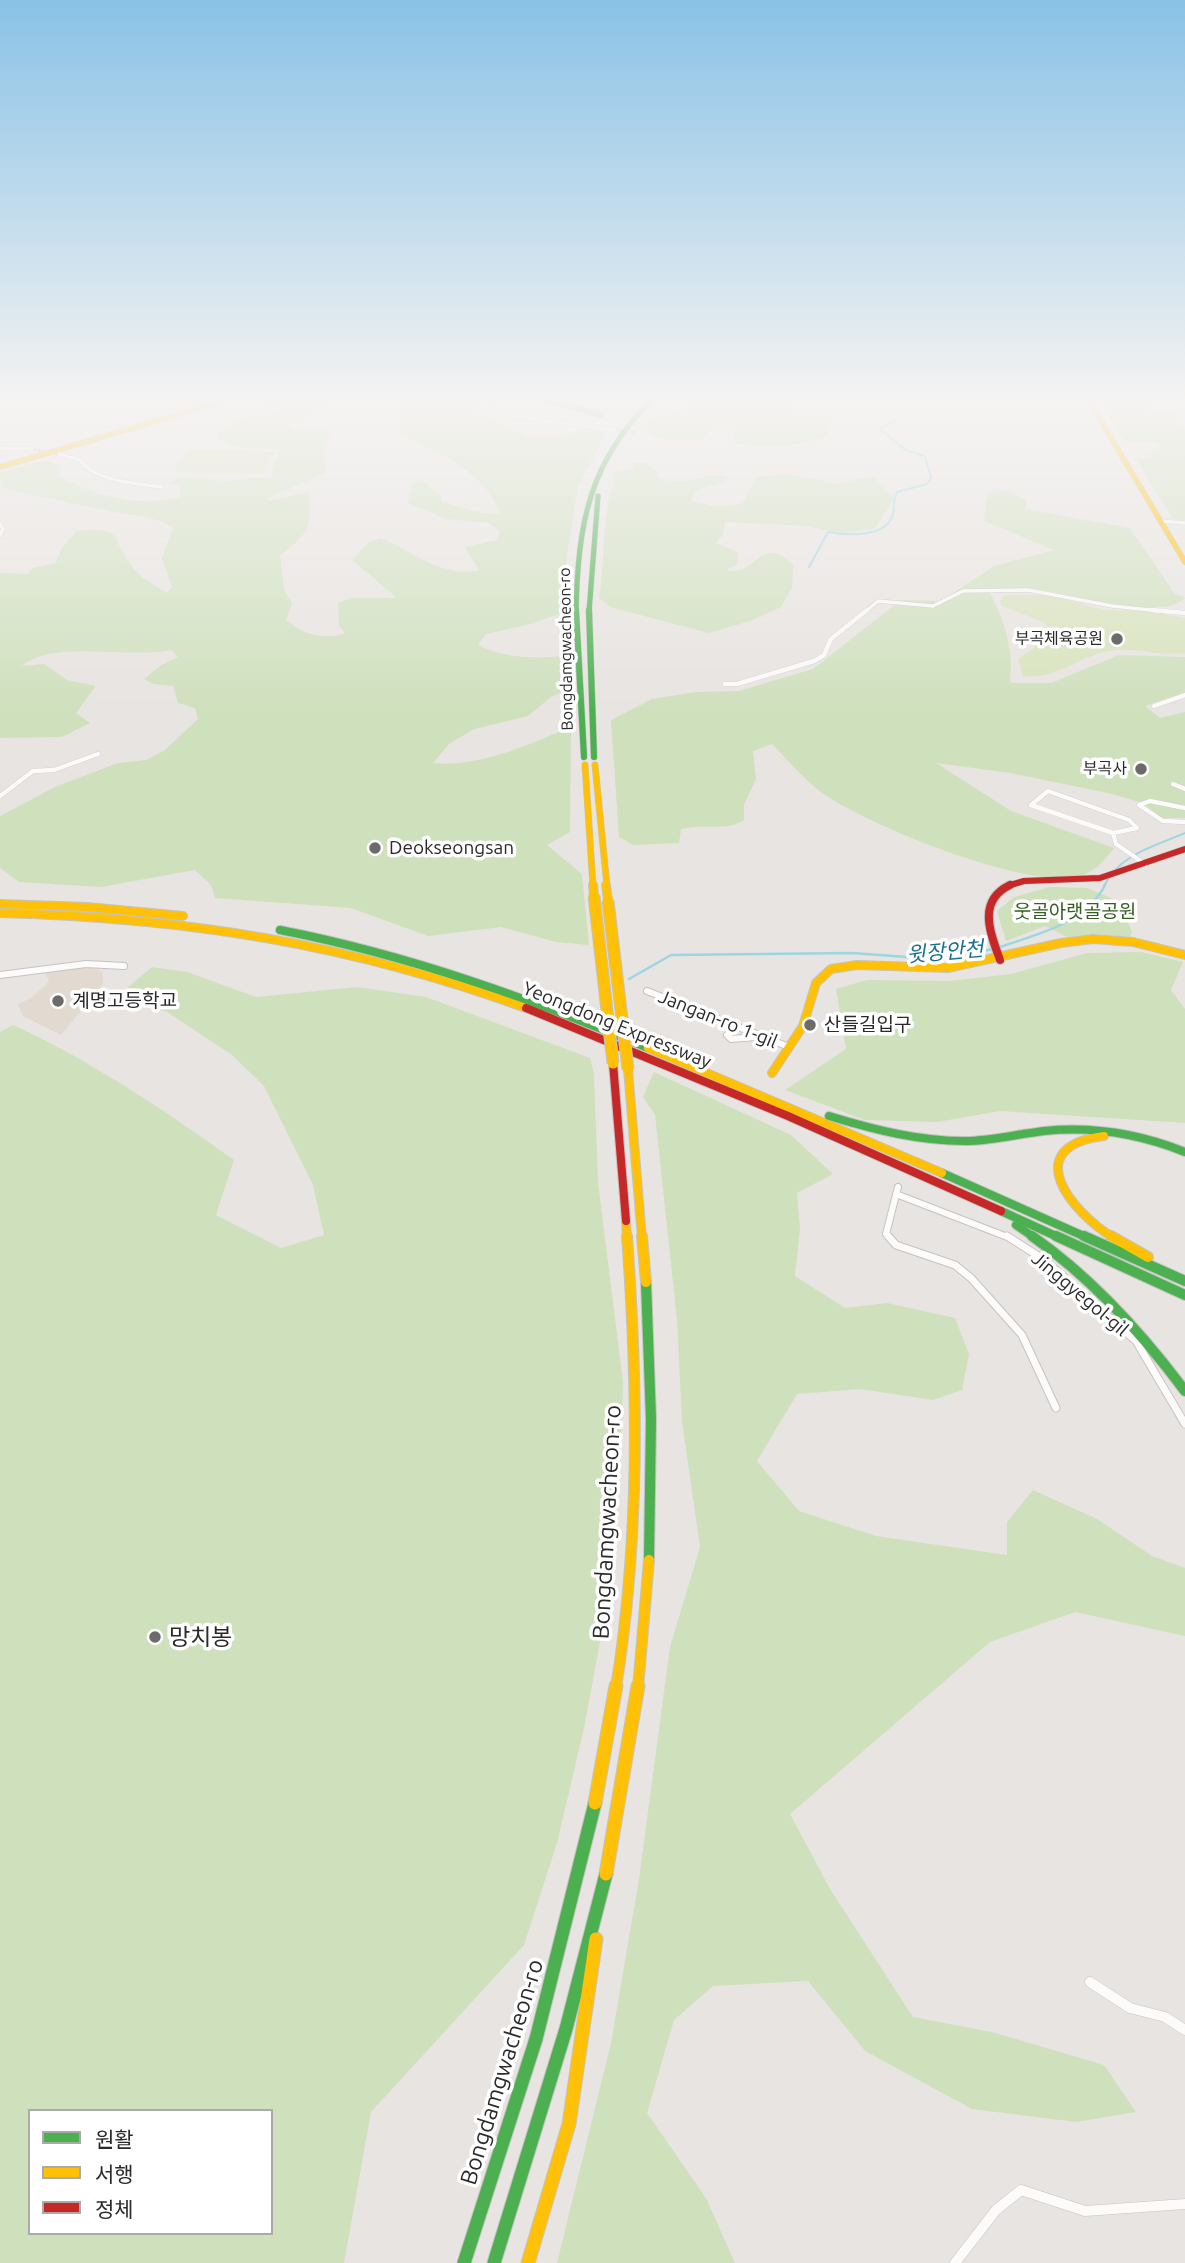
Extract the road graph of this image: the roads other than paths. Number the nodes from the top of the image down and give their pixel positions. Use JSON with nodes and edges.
{"nodes":[{"id":1,"x":590,"y":502,"type":"edge"},
{"id":2,"x":597,"y":502,"type":"edge"},
{"id":3,"x":1150,"y":502,"type":"edge"},
{"id":4,"x":1162,"y":522,"type":"junction"},
{"id":5,"x":1185,"y":523,"type":"edge"},
{"id":6,"x":0,"y":524,"type":"edge"},
{"id":7,"x":0,"y":536,"type":"edge"},
{"id":8,"x":1185,"y":554,"type":"edge"},
{"id":9,"x":1185,"y":562,"type":"edge"},
{"id":10,"x":1185,"y":613,"type":"edge"},
{"id":11,"x":725,"y":684,"type":"dead end"},
{"id":12,"x":1185,"y":695,"type":"edge"},
{"id":13,"x":1154,"y":706,"type":"dead end"},
{"id":14,"x":98,"y":754,"type":"dead end"},
{"id":15,"x":589,"y":761,"type":"junction"},
{"id":16,"x":1172,"y":784,"type":"dead end"},
{"id":17,"x":1185,"y":789,"type":"edge"},
{"id":18,"x":0,"y":796,"type":"edge"},
{"id":19,"x":1185,"y":808,"type":"edge"},
{"id":20,"x":1185,"y":822,"type":"edge"},
{"id":21,"x":1113,"y":833,"type":"junction"},
{"id":22,"x":1185,"y":849,"type":"edge"},
{"id":23,"x":1141,"y":861,"type":"junction"},
{"id":24,"x":0,"y":904,"type":"edge"},
{"id":25,"x":0,"y":913,"type":"edge"},
{"id":26,"x":998,"y":953,"type":"junction"},
{"id":27,"x":1185,"y":955,"type":"edge"},
{"id":28,"x":124,"y":966,"type":"dead end"},
{"id":29,"x":0,"y":975,"type":"edge"},
{"id":30,"x":647,"y":991,"type":"dead end"},
{"id":31,"x":738,"y":1028,"type":"junction"},
{"id":32,"x":758,"y":1037,"type":"junction"},
{"id":33,"x":789,"y":1047,"type":"junction"},
{"id":34,"x":772,"y":1073,"type":"dead end"},
{"id":35,"x":723,"y":1079,"type":"junction"},
{"id":36,"x":1185,"y":1152,"type":"edge"},
{"id":37,"x":1185,"y":1157,"type":"edge"},
{"id":38,"x":958,"y":1192,"type":"junction"},
{"id":39,"x":1184,"y":1280,"type":"edge"},
{"id":40,"x":1185,"y":1295,"type":"edge"},
{"id":41,"x":1185,"y":1391,"type":"edge"},
{"id":42,"x":1056,"y":1408,"type":"dead end"},
{"id":43,"x":1185,"y":1424,"type":"edge"},
{"id":44,"x":607,"y":1866,"type":"junction"},
{"id":45,"x":1090,"y":1982,"type":"dead end"},
{"id":46,"x":1185,"y":2030,"type":"edge"},
{"id":47,"x":1185,"y":2204,"type":"edge"},
{"id":48,"x":465,"y":2259,"type":"edge"},
{"id":49,"x":494,"y":2263,"type":"edge"},
{"id":50,"x":528,"y":2263,"type":"edge"},
{"id":51,"x":954,"y":2263,"type":"edge"}],
"edges":[{"from":1,"to":15,"type":"main road","name":"Bongdamgwacheon-ro"},
{"from":2,"to":15,"type":"main road","name":"Bongdamgwacheon-ro"},
{"from":3,"to":4,"type":"main road"},
{"from":4,"to":5,"type":"street"},
{"from":4,"to":8,"type":"main road"},
{"from":4,"to":9,"type":"main road"},
{"from":6,"to":7,"type":"street"},
{"from":10,"to":11,"type":"street"},
{"from":12,"to":13,"type":"street"},
{"from":14,"to":18,"type":"street"},
{"from":15,"to":44,"type":"main road","name":"Bongdamgwacheon-ro","bridge":true},
{"from":15,"to":48,"type":"main road","name":"Bongdamgwacheon-ro","bridge":true},
{"from":16,"to":17,"type":"street"},
{"from":19,"to":20,"type":"street"},
{"from":21,"to":21,"type":"street"},
{"from":21,"to":23,"type":"street"},
{"from":22,"to":23,"type":"main road"},
{"from":23,"to":26,"type":"main road"},
{"from":24,"to":35,"type":"main road","name":"Yeongdong Expressway"},
{"from":25,"to":38,"type":"main road","name":"Yeongdong Expressway"},
{"from":26,"to":27,"type":"main road"},
{"from":26,"to":33,"type":"main road"},
{"from":28,"to":29,"type":"street"},
{"from":30,"to":31,"type":"street","name":"Jangan-ro 1-gil"},
{"from":31,"to":32,"type":"street","name":"Jangan-ro 1-gil"},
{"from":31,"to":32,"type":"street"},
{"from":32,"to":33,"type":"street","name":"Jangan-ro 1-gil"},
{"from":33,"to":34,"type":"main road"},
{"from":35,"to":36,"type":"main road"},
{"from":35,"to":39,"type":"main road","name":"Yeongdong Expressway"},
{"from":37,"to":39,"type":"main road"},
{"from":38,"to":40,"type":"main road","name":"Yeongdong Expressway"},
{"from":38,"to":41,"type":"main road"},
{"from":42,"to":43,"type":"street","name":"Jinggyegol-gil"},
{"from":44,"to":49,"type":"main road","name":"Bongdamgwacheon-ro"},
{"from":44,"to":50,"type":"main road"},
{"from":45,"to":46,"type":"street"},
{"from":47,"to":51,"type":"street"}]}
